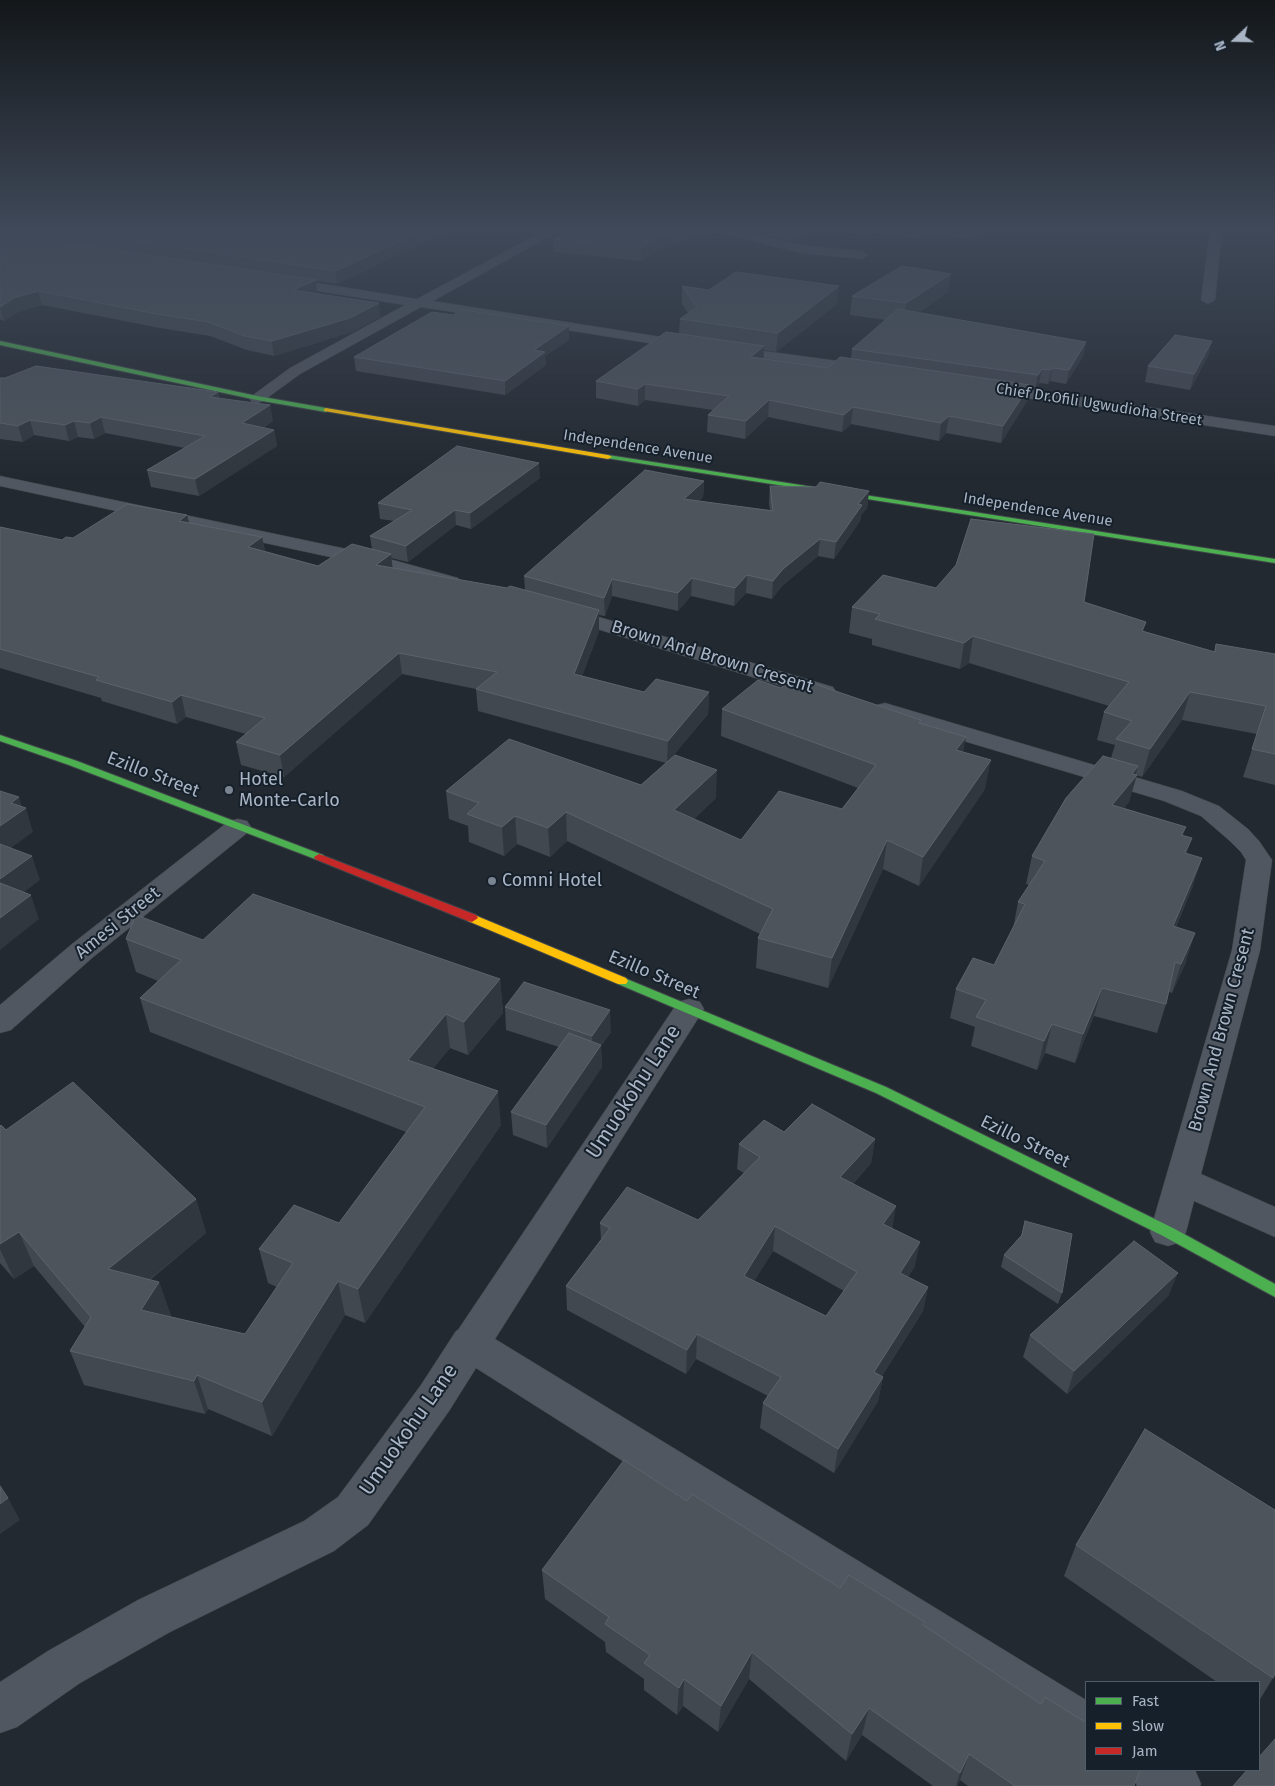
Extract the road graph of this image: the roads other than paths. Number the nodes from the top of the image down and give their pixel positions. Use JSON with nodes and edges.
{"nodes":[{"id":1,"x":400,"y":313,"type":"edge"},
{"id":2,"x":485,"y":313,"type":"edge"},
{"id":3,"x":0,"y":343,"type":"edge"},
{"id":4,"x":880,"y":372,"type":"edge"},
{"id":5,"x":256,"y":382,"type":"dead end"},
{"id":6,"x":275,"y":386,"type":"junction"},
{"id":7,"x":977,"y":386,"type":"edge"},
{"id":8,"x":294,"y":389,"type":"dead end"},
{"id":9,"x":257,"y":398,"type":"junction"},
{"id":10,"x":1275,"y":431,"type":"edge"},
{"id":11,"x":0,"y":481,"type":"edge"},
{"id":12,"x":1275,"y":561,"type":"edge"},
{"id":13,"x":471,"y":587,"type":"edge"},
{"id":14,"x":539,"y":606,"type":"edge"},
{"id":15,"x":0,"y":738,"type":"edge"},
{"id":16,"x":238,"y":827,"type":"junction"},
{"id":17,"x":689,"y":1009,"type":"junction"},
{"id":18,"x":0,"y":1022,"type":"edge"},
{"id":19,"x":1182,"y":1180,"type":"junction"},
{"id":20,"x":1275,"y":1223,"type":"edge"},
{"id":21,"x":1168,"y":1232,"type":"junction"},
{"id":22,"x":1275,"y":1291,"type":"edge"},
{"id":23,"x":469,"y":1343,"type":"junction"},
{"id":24,"x":0,"y":1710,"type":"edge"},
{"id":25,"x":1085,"y":1726,"type":"edge"}],
"edges":[{"from":1,"to":6,"type":"street"},
{"from":2,"to":4,"type":"street"},
{"from":3,"to":9,"type":"main road","name":"Independence Avenue"},
{"from":5,"to":6,"type":"main road"},
{"from":6,"to":8,"type":"main road"},
{"from":6,"to":9,"type":"street"},
{"from":7,"to":10,"type":"street","name":"Chief Dr.Ofili Ugwudioha Street"},
{"from":9,"to":12,"type":"main road","name":"Independence Avenue"},
{"from":11,"to":13,"type":"street"},
{"from":14,"to":19,"type":"street","name":"Brown And Brown Cresent"},
{"from":15,"to":16,"type":"main road","name":"Ezillo Street"},
{"from":16,"to":17,"type":"main road","name":"Ezillo Street"},
{"from":16,"to":18,"type":"street","name":"Amesi Street"},
{"from":17,"to":21,"type":"main road","name":"Ezillo Street"},
{"from":17,"to":23,"type":"street","name":"Umuokohu Lane"},
{"from":19,"to":20,"type":"street"},
{"from":19,"to":21,"type":"street","name":"Brown And Brown Cresent"},
{"from":21,"to":22,"type":"main road","name":"Ezillo Street"},
{"from":23,"to":24,"type":"street","name":"Umuokohu Lane"},
{"from":23,"to":25,"type":"street"}]}
